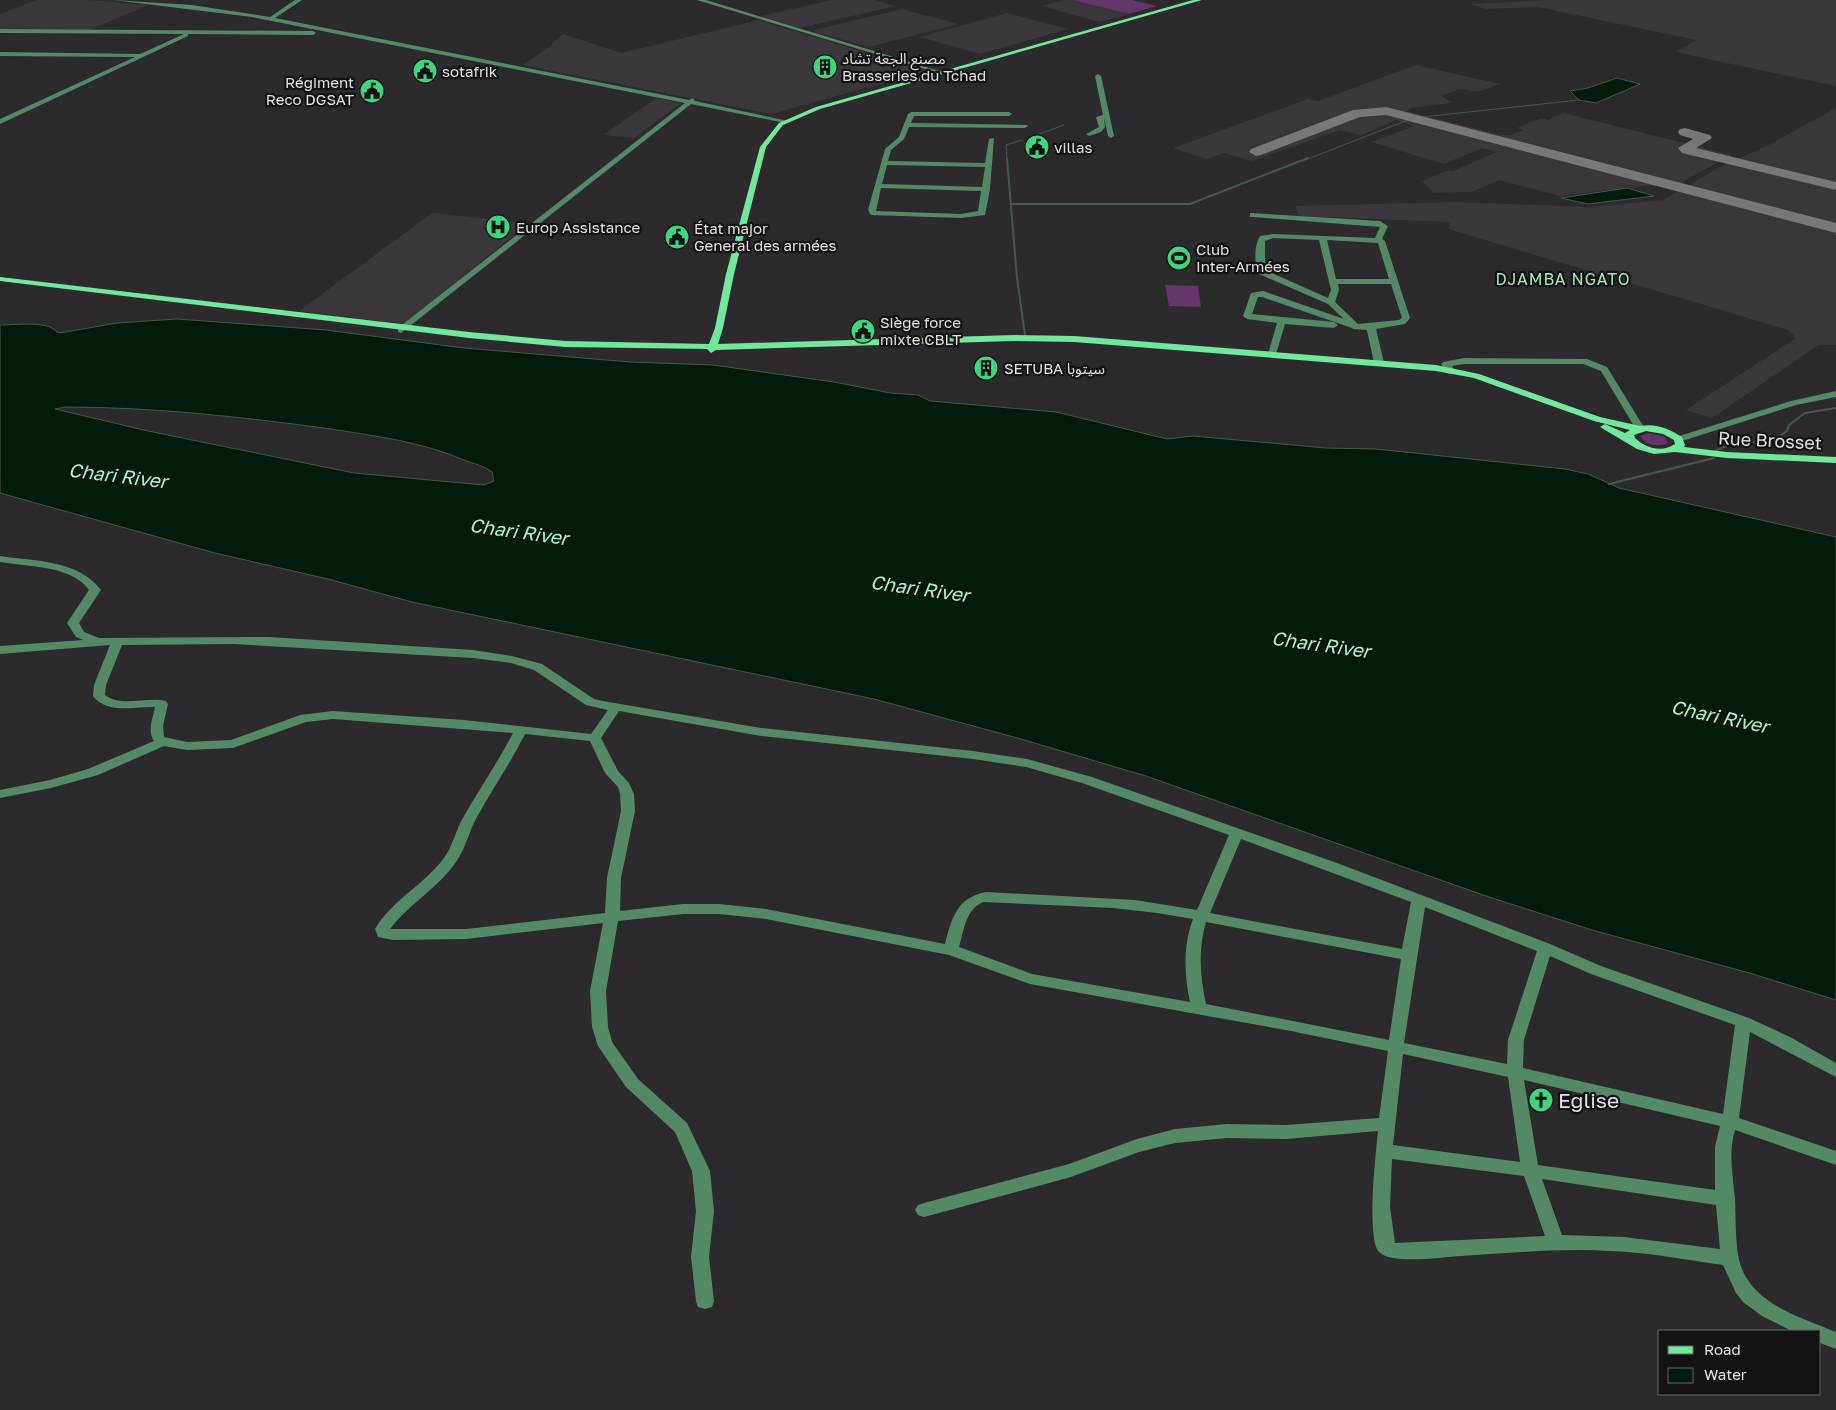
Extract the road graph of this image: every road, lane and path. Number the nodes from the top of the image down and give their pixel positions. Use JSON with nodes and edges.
{"nodes":[{"id":1,"x":116,"y":0,"type":"edge"},
{"id":2,"x":140,"y":0,"type":"edge"},
{"id":3,"x":299,"y":0,"type":"edge"},
{"id":4,"x":700,"y":0,"type":"edge"},
{"id":5,"x":1199,"y":0,"type":"edge"},
{"id":6,"x":273,"y":17,"type":"junction"},
{"id":7,"x":0,"y":31,"type":"edge"},
{"id":8,"x":190,"y":32,"type":"junction"},
{"id":9,"x":0,"y":54,"type":"edge"},
{"id":10,"x":142,"y":55,"type":"junction"},
{"id":11,"x":511,"y":66,"type":"junction"},
{"id":12,"x":943,"y":73,"type":"junction"},
{"id":13,"x":1098,"y":76,"type":"dead end"},
{"id":14,"x":691,"y":101,"type":"junction"},
{"id":15,"x":1106,"y":113,"type":"junction"},
{"id":16,"x":1009,"y":114,"type":"dead end"},
{"id":17,"x":784,"y":120,"type":"junction"},
{"id":18,"x":0,"y":122,"type":"edge"},
{"id":19,"x":906,"y":126,"type":"junction"},
{"id":20,"x":1025,"y":126,"type":"dead end"},
{"id":21,"x":1090,"y":134,"type":"dead end"},
{"id":22,"x":1111,"y":136,"type":"dead end"},
{"id":23,"x":992,"y":138,"type":"dead end"},
{"id":24,"x":884,"y":163,"type":"junction"},
{"id":25,"x":989,"y":166,"type":"junction"},
{"id":26,"x":878,"y":186,"type":"junction"},
{"id":27,"x":986,"y":189,"type":"junction"},
{"id":28,"x":1253,"y":215,"type":"dead end"},
{"id":29,"x":1322,"y":238,"type":"junction"},
{"id":30,"x":1378,"y":239,"type":"junction"},
{"id":31,"x":4,"y":281,"type":"edge"},
{"id":32,"x":1334,"y":281,"type":"junction"},
{"id":33,"x":1393,"y":282,"type":"junction"},
{"id":34,"x":1331,"y":302,"type":"junction"},
{"id":35,"x":1282,"y":321,"type":"junction"},
{"id":36,"x":1356,"y":327,"type":"junction"},
{"id":37,"x":1371,"y":327,"type":"junction"},
{"id":38,"x":403,"y":329,"type":"junction"},
{"id":39,"x":719,"y":334,"type":"junction"},
{"id":40,"x":743,"y":346,"type":"junction"},
{"id":41,"x":690,"y":347,"type":"junction"},
{"id":42,"x":711,"y":348,"type":"junction"},
{"id":43,"x":726,"y":348,"type":"junction"},
{"id":44,"x":1278,"y":356,"type":"junction"},
{"id":45,"x":1379,"y":363,"type":"junction"},
{"id":46,"x":1450,"y":370,"type":"junction"},
{"id":47,"x":1836,"y":394,"type":"edge"},
{"id":48,"x":1719,"y":426,"type":"junction"},
{"id":49,"x":1640,"y":429,"type":"junction"},
{"id":50,"x":1660,"y":430,"type":"junction"},
{"id":51,"x":1630,"y":439,"type":"junction"},
{"id":52,"x":1678,"y":444,"type":"junction"},
{"id":53,"x":1836,"y":460,"type":"edge"},
{"id":54,"x":0,"y":559,"type":"edge"},
{"id":55,"x":97,"y":642,"type":"junction"},
{"id":56,"x":116,"y":642,"type":"junction"},
{"id":57,"x":0,"y":650,"type":"edge"},
{"id":58,"x":616,"y":707,"type":"junction"},
{"id":59,"x":521,"y":730,"type":"junction"},
{"id":60,"x":595,"y":738,"type":"junction"},
{"id":61,"x":163,"y":742,"type":"junction"},
{"id":62,"x":0,"y":794,"type":"edge"},
{"id":63,"x":1237,"y":833,"type":"junction"},
{"id":64,"x":1419,"y":900,"type":"junction"},
{"id":65,"x":612,"y":916,"type":"junction"},
{"id":66,"x":1201,"y":916,"type":"junction"},
{"id":67,"x":1546,"y":948,"type":"junction"},
{"id":68,"x":951,"y":950,"type":"junction"},
{"id":69,"x":1407,"y":955,"type":"junction"},
{"id":70,"x":1199,"y":1008,"type":"junction"},
{"id":71,"x":1743,"y":1022,"type":"junction"},
{"id":72,"x":1396,"y":1048,"type":"junction"},
{"id":73,"x":1836,"y":1071,"type":"edge"},
{"id":74,"x":1515,"y":1072,"type":"junction"},
{"id":75,"x":1730,"y":1122,"type":"junction"},
{"id":76,"x":1387,"y":1124,"type":"junction"},
{"id":77,"x":1384,"y":1151,"type":"junction"},
{"id":78,"x":1836,"y":1158,"type":"edge"},
{"id":79,"x":1530,"y":1170,"type":"junction"},
{"id":80,"x":1726,"y":1199,"type":"junction"},
{"id":81,"x":924,"y":1210,"type":"dead end"},
{"id":82,"x":1556,"y":1243,"type":"junction"},
{"id":83,"x":1730,"y":1258,"type":"junction"},
{"id":84,"x":705,"y":1301,"type":"dead end"},
{"id":85,"x":1810,"y":1330,"type":"edge"},
{"id":86,"x":1821,"y":1334,"type":"edge"},
{"id":87,"x":1836,"y":1341,"type":"edge"}],
"edges":[{"from":1,"to":11,"type":"street"},
{"from":2,"to":6,"type":"street"},
{"from":3,"to":6,"type":"street"},
{"from":4,"to":12,"type":"street"},
{"from":5,"to":12,"type":"main road"},
{"from":6,"to":11,"type":"street"},
{"from":7,"to":8,"type":"street"},
{"from":8,"to":10,"type":"street"},
{"from":8,"to":11,"type":"street"},
{"from":9,"to":10,"type":"street"},
{"from":10,"to":18,"type":"street"},
{"from":11,"to":14,"type":"street"},
{"from":12,"to":17,"type":"main road"},
{"from":13,"to":15,"type":"street"},
{"from":14,"to":17,"type":"street"},
{"from":14,"to":38,"type":"street"},
{"from":15,"to":21,"type":"street"},
{"from":15,"to":22,"type":"street"},
{"from":16,"to":19,"type":"street"},
{"from":17,"to":39,"type":"main road"},
{"from":19,"to":20,"type":"street"},
{"from":19,"to":24,"type":"street"},
{"from":23,"to":25,"type":"street"},
{"from":24,"to":25,"type":"street"},
{"from":24,"to":26,"type":"street"},
{"from":25,"to":27,"type":"street"},
{"from":26,"to":27,"type":"street"},
{"from":26,"to":27,"type":"street"},
{"from":28,"to":30,"type":"street"},
{"from":29,"to":30,"type":"street"},
{"from":29,"to":32,"type":"street"},
{"from":29,"to":34,"type":"street"},
{"from":30,"to":33,"type":"street"},
{"from":31,"to":38,"type":"main road"},
{"from":32,"to":33,"type":"street"},
{"from":32,"to":34,"type":"street"},
{"from":33,"to":37,"type":"street"},
{"from":34,"to":36,"type":"street"},
{"from":35,"to":36,"type":"street"},
{"from":35,"to":36,"type":"street"},
{"from":35,"to":44,"type":"street"},
{"from":36,"to":37,"type":"street"},
{"from":37,"to":45,"type":"street"},
{"from":38,"to":41,"type":"main road"},
{"from":38,"to":42,"type":"main road"},
{"from":39,"to":40,"type":"main road"},
{"from":39,"to":41,"type":"main road"},
{"from":39,"to":42,"type":"main road"},
{"from":39,"to":43,"type":"main road"},
{"from":40,"to":43,"type":"main road"},
{"from":40,"to":44,"type":"main road"},
{"from":41,"to":42,"type":"main road"},
{"from":42,"to":43,"type":"main road"},
{"from":43,"to":44,"type":"main road"},
{"from":44,"to":45,"type":"main road"},
{"from":44,"to":51,"type":"main road"},
{"from":45,"to":46,"type":"main road"},
{"from":46,"to":49,"type":"main road"},
{"from":46,"to":49,"type":"street"},
{"from":47,"to":48,"type":"street"},
{"from":48,"to":50,"type":"street"},
{"from":48,"to":52,"type":"street"},
{"from":49,"to":50,"type":"main road"},
{"from":49,"to":51,"type":"main road"},
{"from":50,"to":52,"type":"main road"},
{"from":51,"to":52,"type":"main road"},
{"from":52,"to":53,"type":"main road","name":"Rue Brosset"},
{"from":54,"to":55,"type":"street"},
{"from":55,"to":56,"type":"street"},
{"from":55,"to":57,"type":"street"},
{"from":56,"to":58,"type":"street"},
{"from":56,"to":61,"type":"street"},
{"from":58,"to":60,"type":"street"},
{"from":58,"to":63,"type":"street"},
{"from":59,"to":60,"type":"street"},
{"from":59,"to":61,"type":"street"},
{"from":59,"to":65,"type":"street"},
{"from":60,"to":65,"type":"street"},
{"from":61,"to":62,"type":"street"},
{"from":63,"to":64,"type":"street"},
{"from":63,"to":66,"type":"street"},
{"from":64,"to":67,"type":"street"},
{"from":64,"to":69,"type":"street"},
{"from":65,"to":68,"type":"street"},
{"from":65,"to":84,"type":"street"},
{"from":66,"to":68,"type":"street"},
{"from":66,"to":69,"type":"street"},
{"from":66,"to":70,"type":"street"},
{"from":67,"to":71,"type":"street"},
{"from":67,"to":74,"type":"street"},
{"from":68,"to":70,"type":"street"},
{"from":69,"to":72,"type":"street"},
{"from":70,"to":72,"type":"street"},
{"from":71,"to":73,"type":"street"},
{"from":71,"to":75,"type":"street"},
{"from":72,"to":74,"type":"street"},
{"from":72,"to":76,"type":"street"},
{"from":74,"to":75,"type":"street"},
{"from":74,"to":79,"type":"street"},
{"from":75,"to":78,"type":"street"},
{"from":75,"to":80,"type":"street"},
{"from":76,"to":77,"type":"street"},
{"from":76,"to":81,"type":"street"},
{"from":77,"to":79,"type":"street"},
{"from":77,"to":82,"type":"street"},
{"from":79,"to":80,"type":"street"},
{"from":79,"to":82,"type":"street"},
{"from":80,"to":83,"type":"street"},
{"from":82,"to":83,"type":"street"},
{"from":83,"to":85,"type":"street"},
{"from":86,"to":87,"type":"street"}]}
